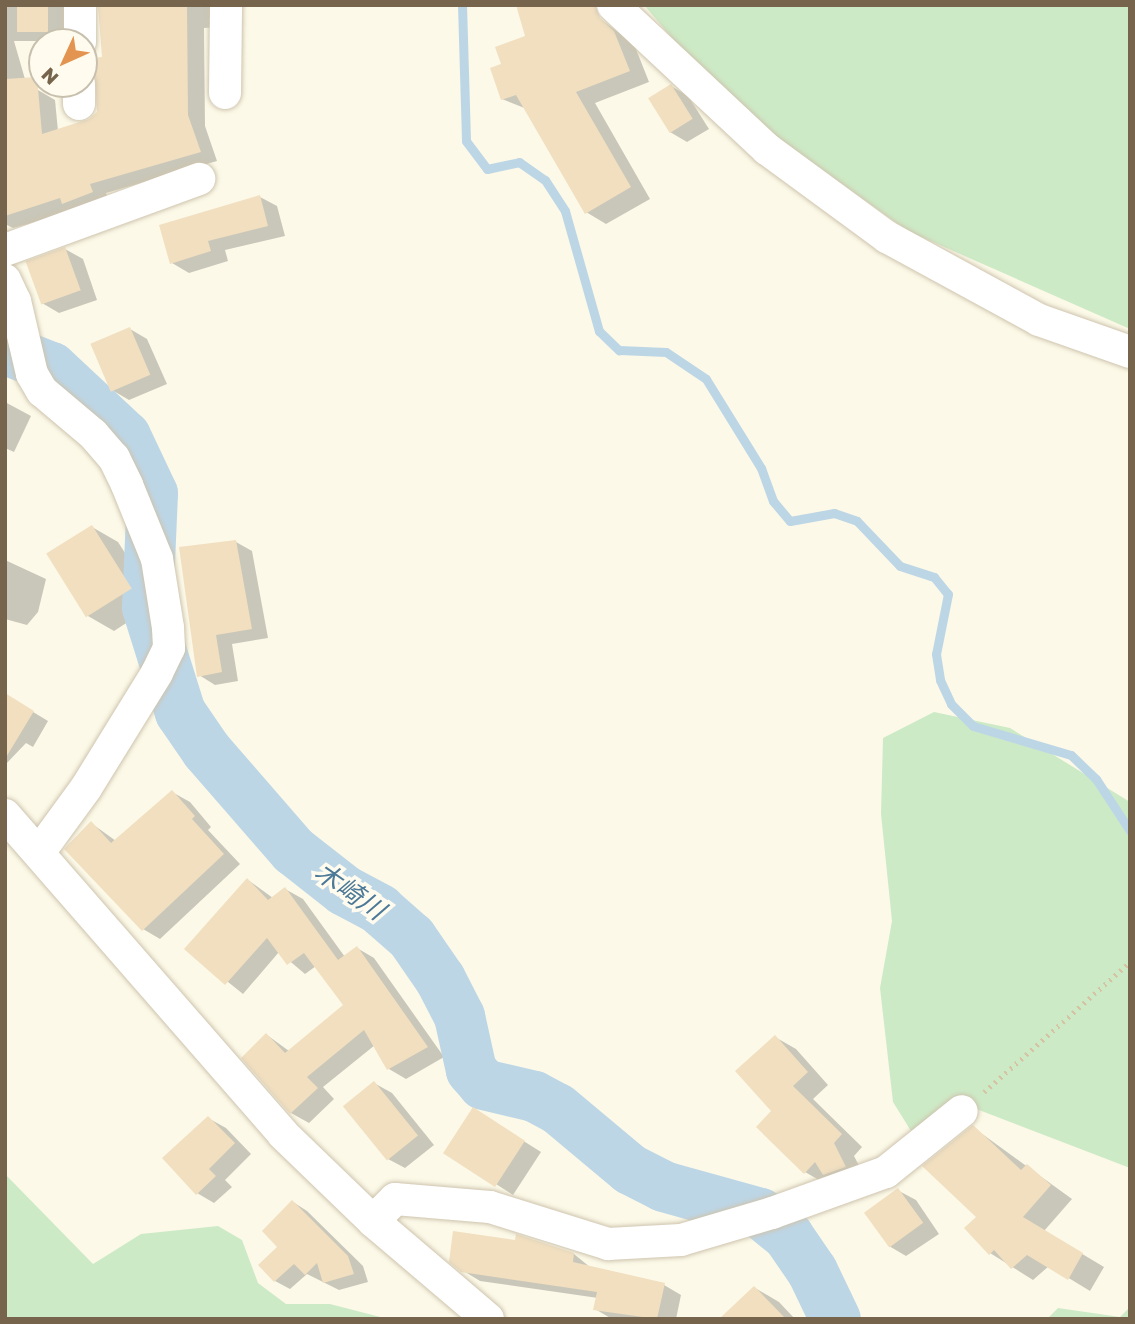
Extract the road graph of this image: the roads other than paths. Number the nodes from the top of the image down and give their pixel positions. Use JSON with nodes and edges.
{"nodes":[{"id":1,"x":80,"y":5,"type":"edge"},
{"id":2,"x":226,"y":5,"type":"edge"},
{"id":3,"x":613,"y":5,"type":"edge"},
{"id":4,"x":80,"y":28,"type":"edge"},
{"id":5,"x":226,"y":93,"type":"dead end"},
{"id":6,"x":199,"y":178,"type":"dead end"},
{"id":7,"x":5,"y":250,"type":"edge"},
{"id":8,"x":5,"y":280,"type":"edge"},
{"id":9,"x":1130,"y":352,"type":"edge"},
{"id":10,"x":5,"y":815,"type":"edge"},
{"id":11,"x":40,"y":850,"type":"junction"},
{"id":12,"x":962,"y":1111,"type":"road end"},
{"id":13,"x":373,"y":1221,"type":"junction"},
{"id":14,"x":488,"y":1319,"type":"edge"}],
"edges":[{"from":1,"to":4,"type":"street"},
{"from":2,"to":5,"type":"street"},
{"from":3,"to":9,"type":"street"},
{"from":6,"to":7,"type":"street"},
{"from":8,"to":11,"type":"street"},
{"from":10,"to":11,"type":"street"},
{"from":11,"to":13,"type":"street"},
{"from":12,"to":13,"type":"street"},
{"from":13,"to":14,"type":"street"}]}
